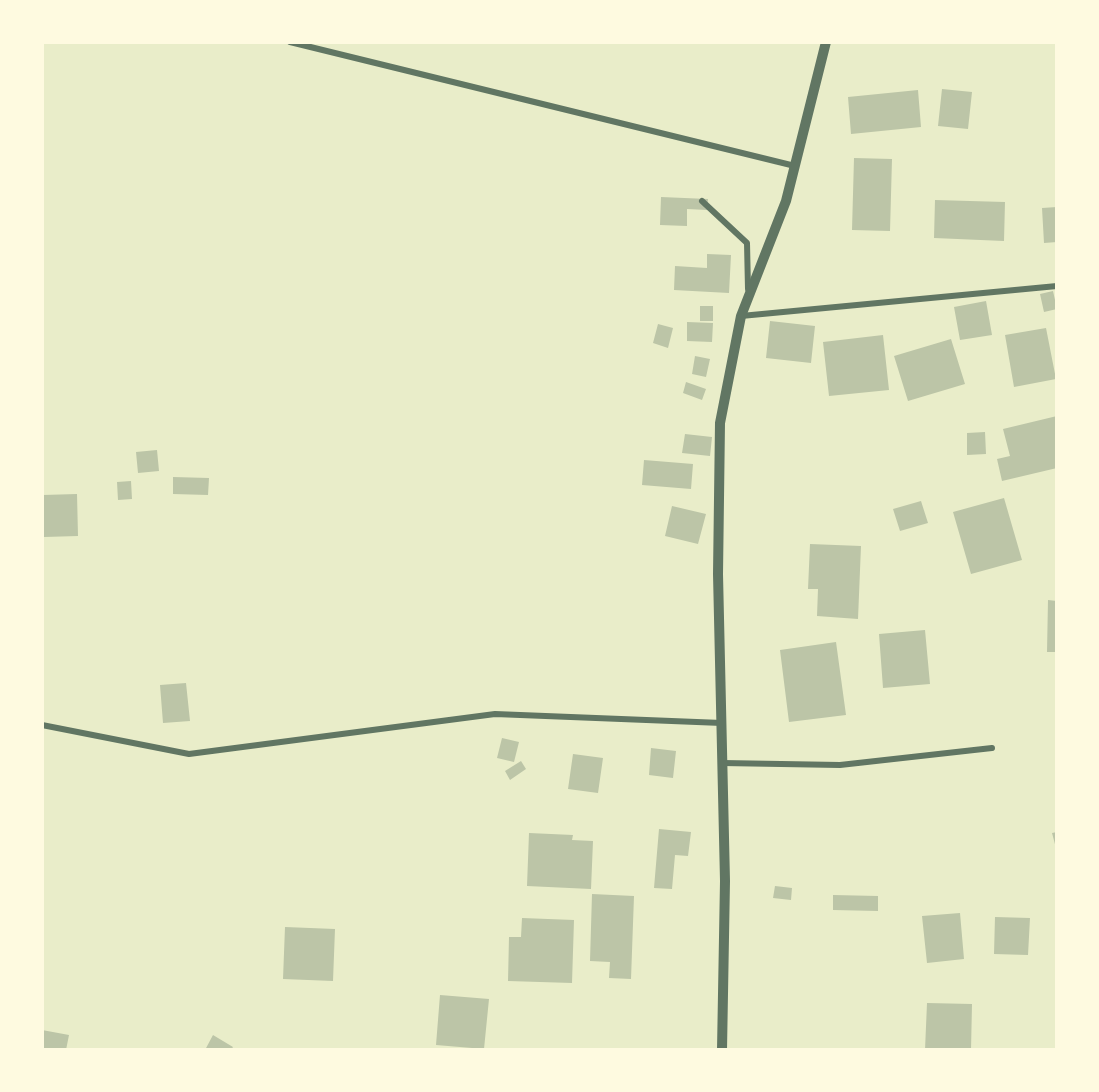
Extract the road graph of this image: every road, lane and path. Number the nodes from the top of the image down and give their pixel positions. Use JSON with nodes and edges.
{"nodes":[{"id":1,"x":290,"y":42,"type":"edge"},
{"id":2,"x":826,"y":42,"type":"edge"},
{"id":3,"x":795,"y":166,"type":"junction"},
{"id":4,"x":702,"y":201,"type":"dead end"},
{"id":5,"x":1057,"y":286,"type":"edge"},
{"id":6,"x":749,"y":296,"type":"junction"},
{"id":7,"x":741,"y":316,"type":"junction"},
{"id":8,"x":722,"y":723,"type":"junction"},
{"id":9,"x":42,"y":725,"type":"edge"},
{"id":10,"x":992,"y":748,"type":"dead end"},
{"id":11,"x":722,"y":764,"type":"junction"},
{"id":12,"x":722,"y":1050,"type":"edge"}],
"edges":[{"from":1,"to":3,"type":"street"},
{"from":2,"to":3,"type":"street"},
{"from":3,"to":6,"type":"street"},
{"from":4,"to":6,"type":"street"},
{"from":5,"to":7,"type":"street"},
{"from":6,"to":7,"type":"street"},
{"from":7,"to":8,"type":"street"},
{"from":8,"to":9,"type":"street"},
{"from":8,"to":11,"type":"street"},
{"from":10,"to":11,"type":"street"},
{"from":11,"to":12,"type":"street"}]}
